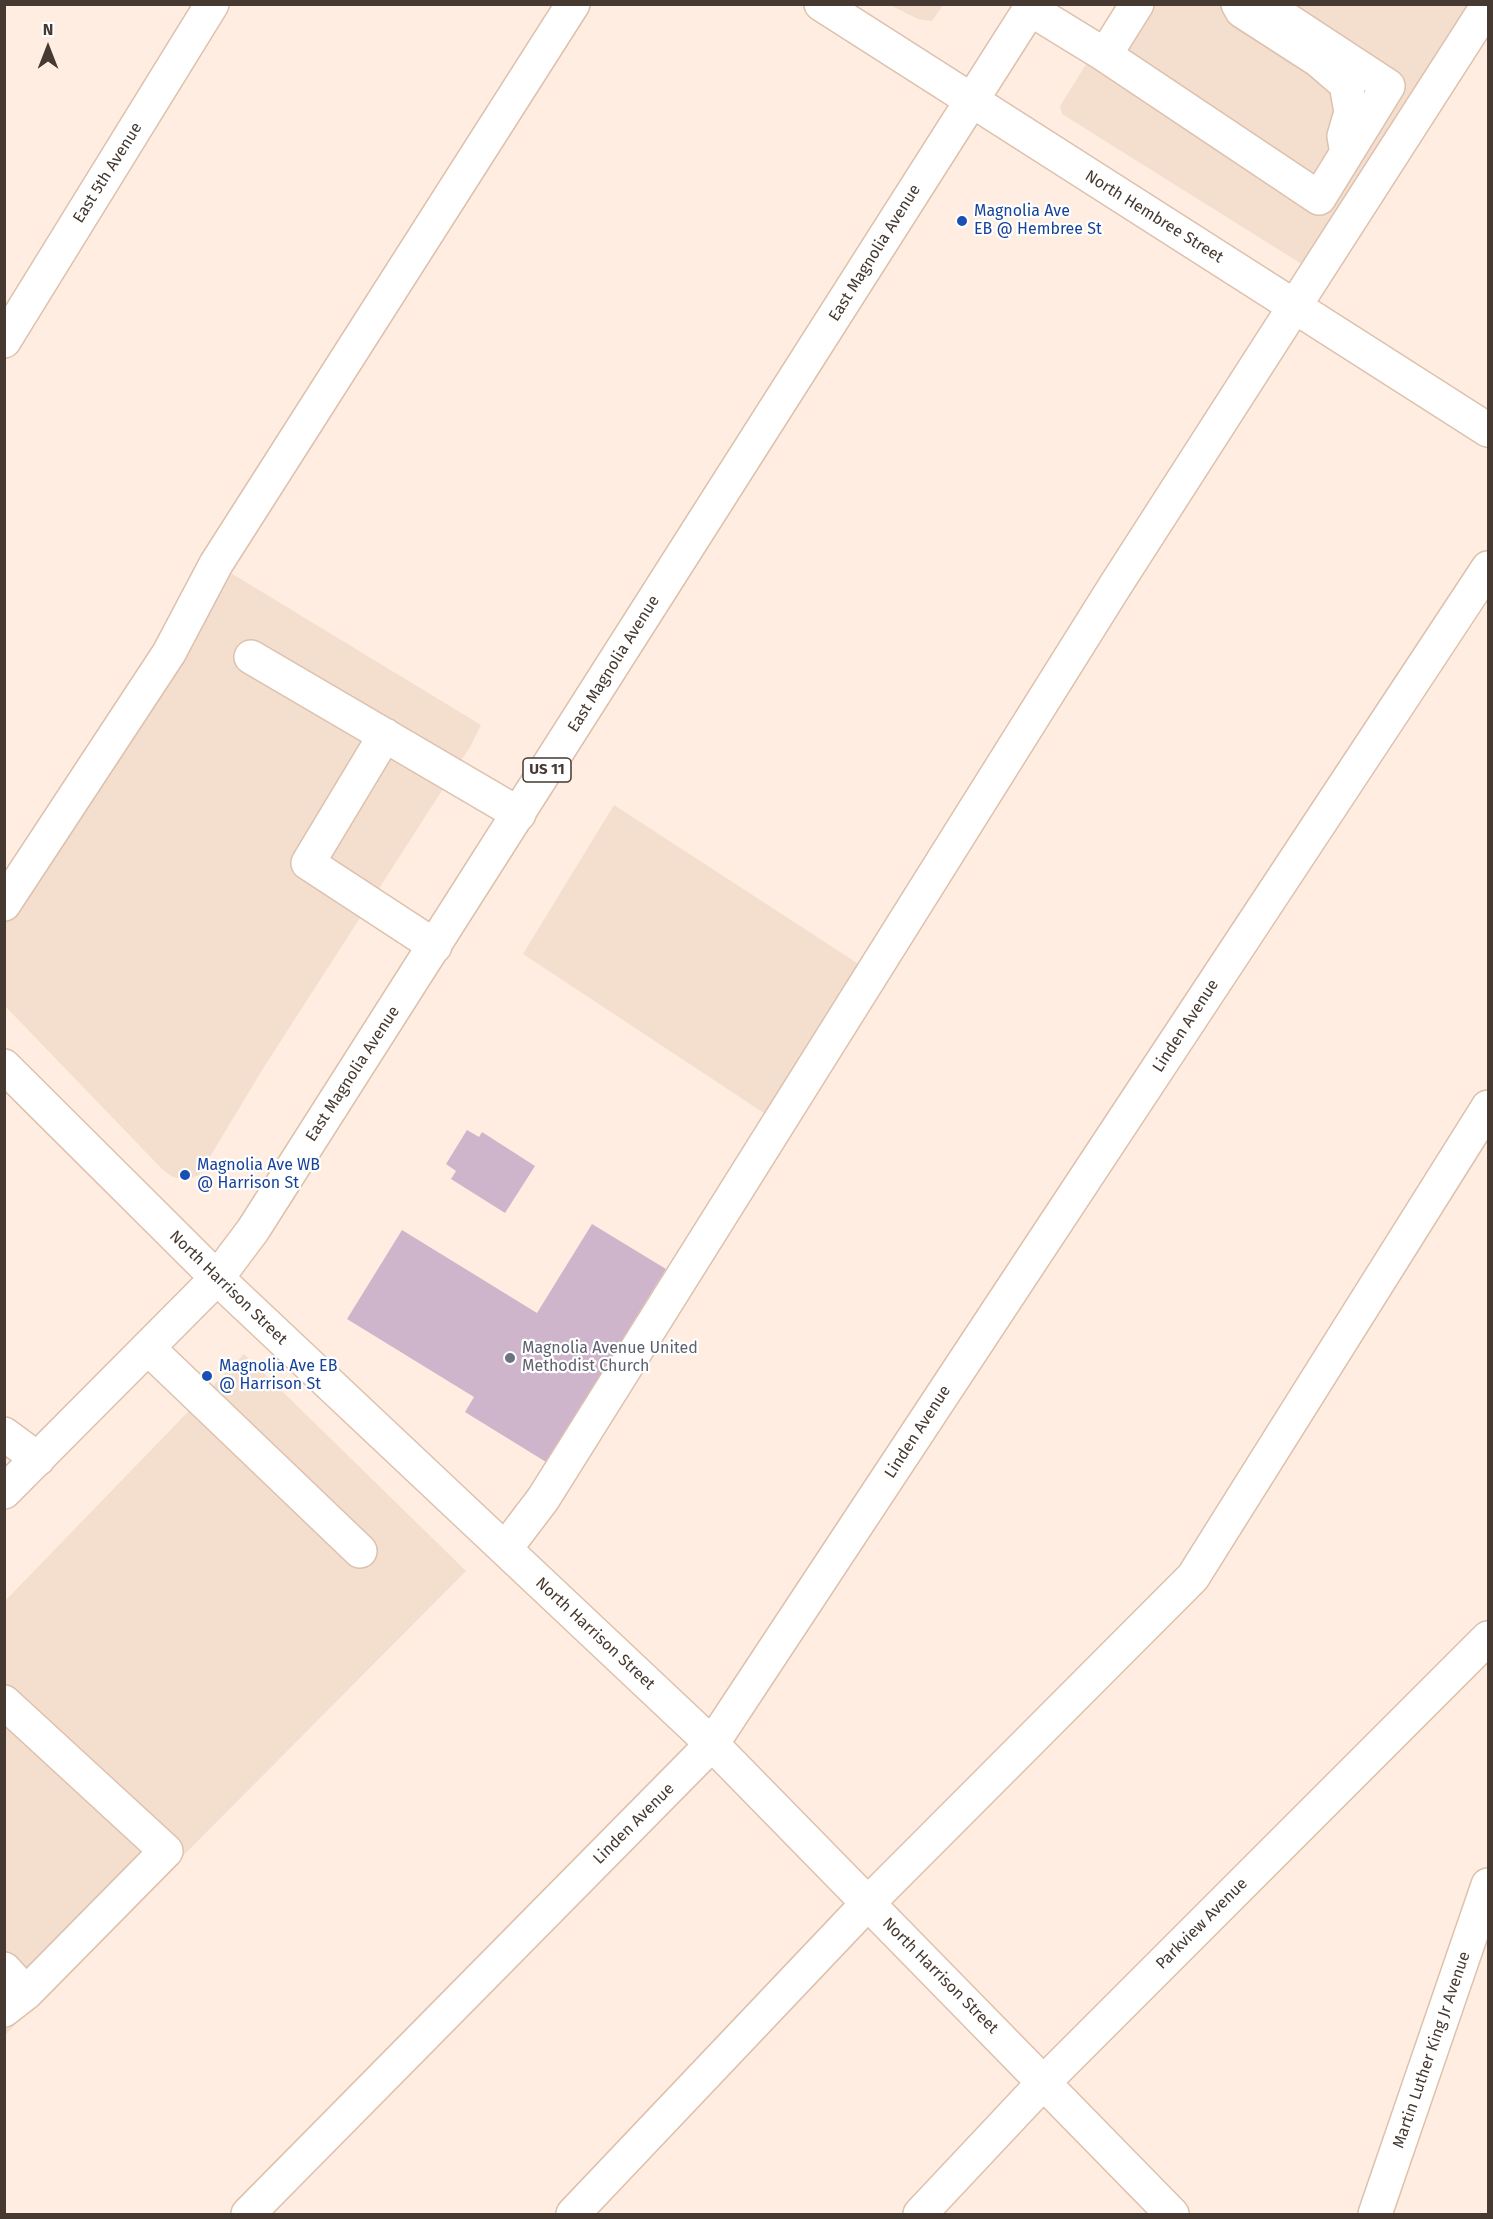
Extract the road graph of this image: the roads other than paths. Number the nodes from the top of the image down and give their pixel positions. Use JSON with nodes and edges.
{"nodes":[{"id":1,"x":212,"y":4,"type":"edge"},
{"id":2,"x":573,"y":4,"type":"edge"},
{"id":3,"x":821,"y":4,"type":"edge"},
{"id":4,"x":1137,"y":4,"type":"edge"},
{"id":5,"x":1238,"y":4,"type":"edge"},
{"id":6,"x":1263,"y":4,"type":"edge"},
{"id":7,"x":1488,"y":5,"type":"edge"},
{"id":8,"x":1032,"y":7,"type":"edge"},
{"id":9,"x":1105,"y":55,"type":"junction"},
{"id":10,"x":972,"y":101,"type":"junction"},
{"id":11,"x":1347,"y":152,"type":"junction"},
{"id":12,"x":1295,"y":307,"type":"junction"},
{"id":13,"x":4,"y":341,"type":"edge"},
{"id":14,"x":1488,"y":430,"type":"edge"},
{"id":15,"x":1488,"y":568,"type":"edge"},
{"id":16,"x":251,"y":657,"type":"dead end"},
{"id":17,"x":385,"y":735,"type":"junction"},
{"id":18,"x":519,"y":814,"type":"junction"},
{"id":19,"x":4,"y":904,"type":"edge"},
{"id":20,"x":435,"y":946,"type":"junction"},
{"id":21,"x":4,"y":1066,"type":"edge"},
{"id":22,"x":1488,"y":1107,"type":"edge"},
{"id":23,"x":217,"y":1278,"type":"junction"},
{"id":24,"x":148,"y":1348,"type":"junction"},
{"id":25,"x":4,"y":1434,"type":"edge"},
{"id":26,"x":38,"y":1459,"type":"junction"},
{"id":27,"x":4,"y":1492,"type":"edge"},
{"id":28,"x":505,"y":1550,"type":"junction"},
{"id":29,"x":360,"y":1551,"type":"dead end"},
{"id":30,"x":1488,"y":1638,"type":"edge"},
{"id":31,"x":4,"y":1702,"type":"edge"},
{"id":32,"x":712,"y":1744,"type":"junction"},
{"id":33,"x":1488,"y":1885,"type":"edge"},
{"id":34,"x":868,"y":1903,"type":"junction"},
{"id":35,"x":4,"y":1969,"type":"edge"},
{"id":36,"x":15,"y":2002,"type":"edge"},
{"id":37,"x":1044,"y":2082,"type":"junction"},
{"id":38,"x":248,"y":2214,"type":"edge"},
{"id":39,"x":573,"y":2214,"type":"edge"},
{"id":40,"x":920,"y":2214,"type":"edge"},
{"id":41,"x":1172,"y":2214,"type":"edge"},
{"id":42,"x":1375,"y":2214,"type":"edge"}],
"edges":[{"from":1,"to":13,"type":"street","name":"East 5th Avenue"},
{"from":2,"to":19,"type":"street"},
{"from":3,"to":10,"type":"street","name":"North Hembree Street"},
{"from":4,"to":9,"type":"street"},
{"from":5,"to":11,"type":"street"},
{"from":6,"to":11,"type":"street"},
{"from":7,"to":12,"type":"street"},
{"from":8,"to":9,"type":"street"},
{"from":8,"to":10,"type":"street","name":"East Magnolia Avenue","number":"US 11"},
{"from":9,"to":11,"type":"street"},
{"from":10,"to":12,"type":"street","name":"North Hembree Street"},
{"from":10,"to":18,"type":"street","name":"East Magnolia Avenue","number":"US 11"},
{"from":12,"to":14,"type":"street","name":"North Hembree Street"},
{"from":12,"to":28,"type":"street"},
{"from":15,"to":32,"type":"street","name":"Linden Avenue"},
{"from":16,"to":17,"type":"street"},
{"from":17,"to":18,"type":"street"},
{"from":17,"to":20,"type":"street"},
{"from":18,"to":20,"type":"street","name":"East Magnolia Avenue","number":"US 11"},
{"from":20,"to":23,"type":"street","name":"East Magnolia Avenue","number":"US 11"},
{"from":21,"to":23,"type":"street","name":"North Harrison Street"},
{"from":22,"to":34,"type":"street"},
{"from":23,"to":24,"type":"street","name":"East Magnolia Avenue","number":"US 11"},
{"from":23,"to":28,"type":"street","name":"North Harrison Street"},
{"from":24,"to":26,"type":"street","name":"East Magnolia Avenue","number":"US 11"},
{"from":24,"to":29,"type":"street"},
{"from":25,"to":26,"type":"street"},
{"from":26,"to":27,"type":"street","name":"East Magnolia Avenue","number":"US 11"},
{"from":28,"to":32,"type":"street","name":"North Harrison Street"},
{"from":30,"to":37,"type":"street","name":"Parkview Avenue"},
{"from":31,"to":36,"type":"street"},
{"from":32,"to":34,"type":"street","name":"North Harrison Street"},
{"from":32,"to":38,"type":"street","name":"Linden Avenue"},
{"from":33,"to":42,"type":"street","name":"Martin Luther King Jr Avenue"},
{"from":34,"to":37,"type":"street","name":"North Harrison Street"},
{"from":34,"to":39,"type":"street"},
{"from":35,"to":36,"type":"street"},
{"from":37,"to":40,"type":"street","name":"Parkview Avenue"},
{"from":37,"to":41,"type":"street","name":"North Harrison Street"}]}
